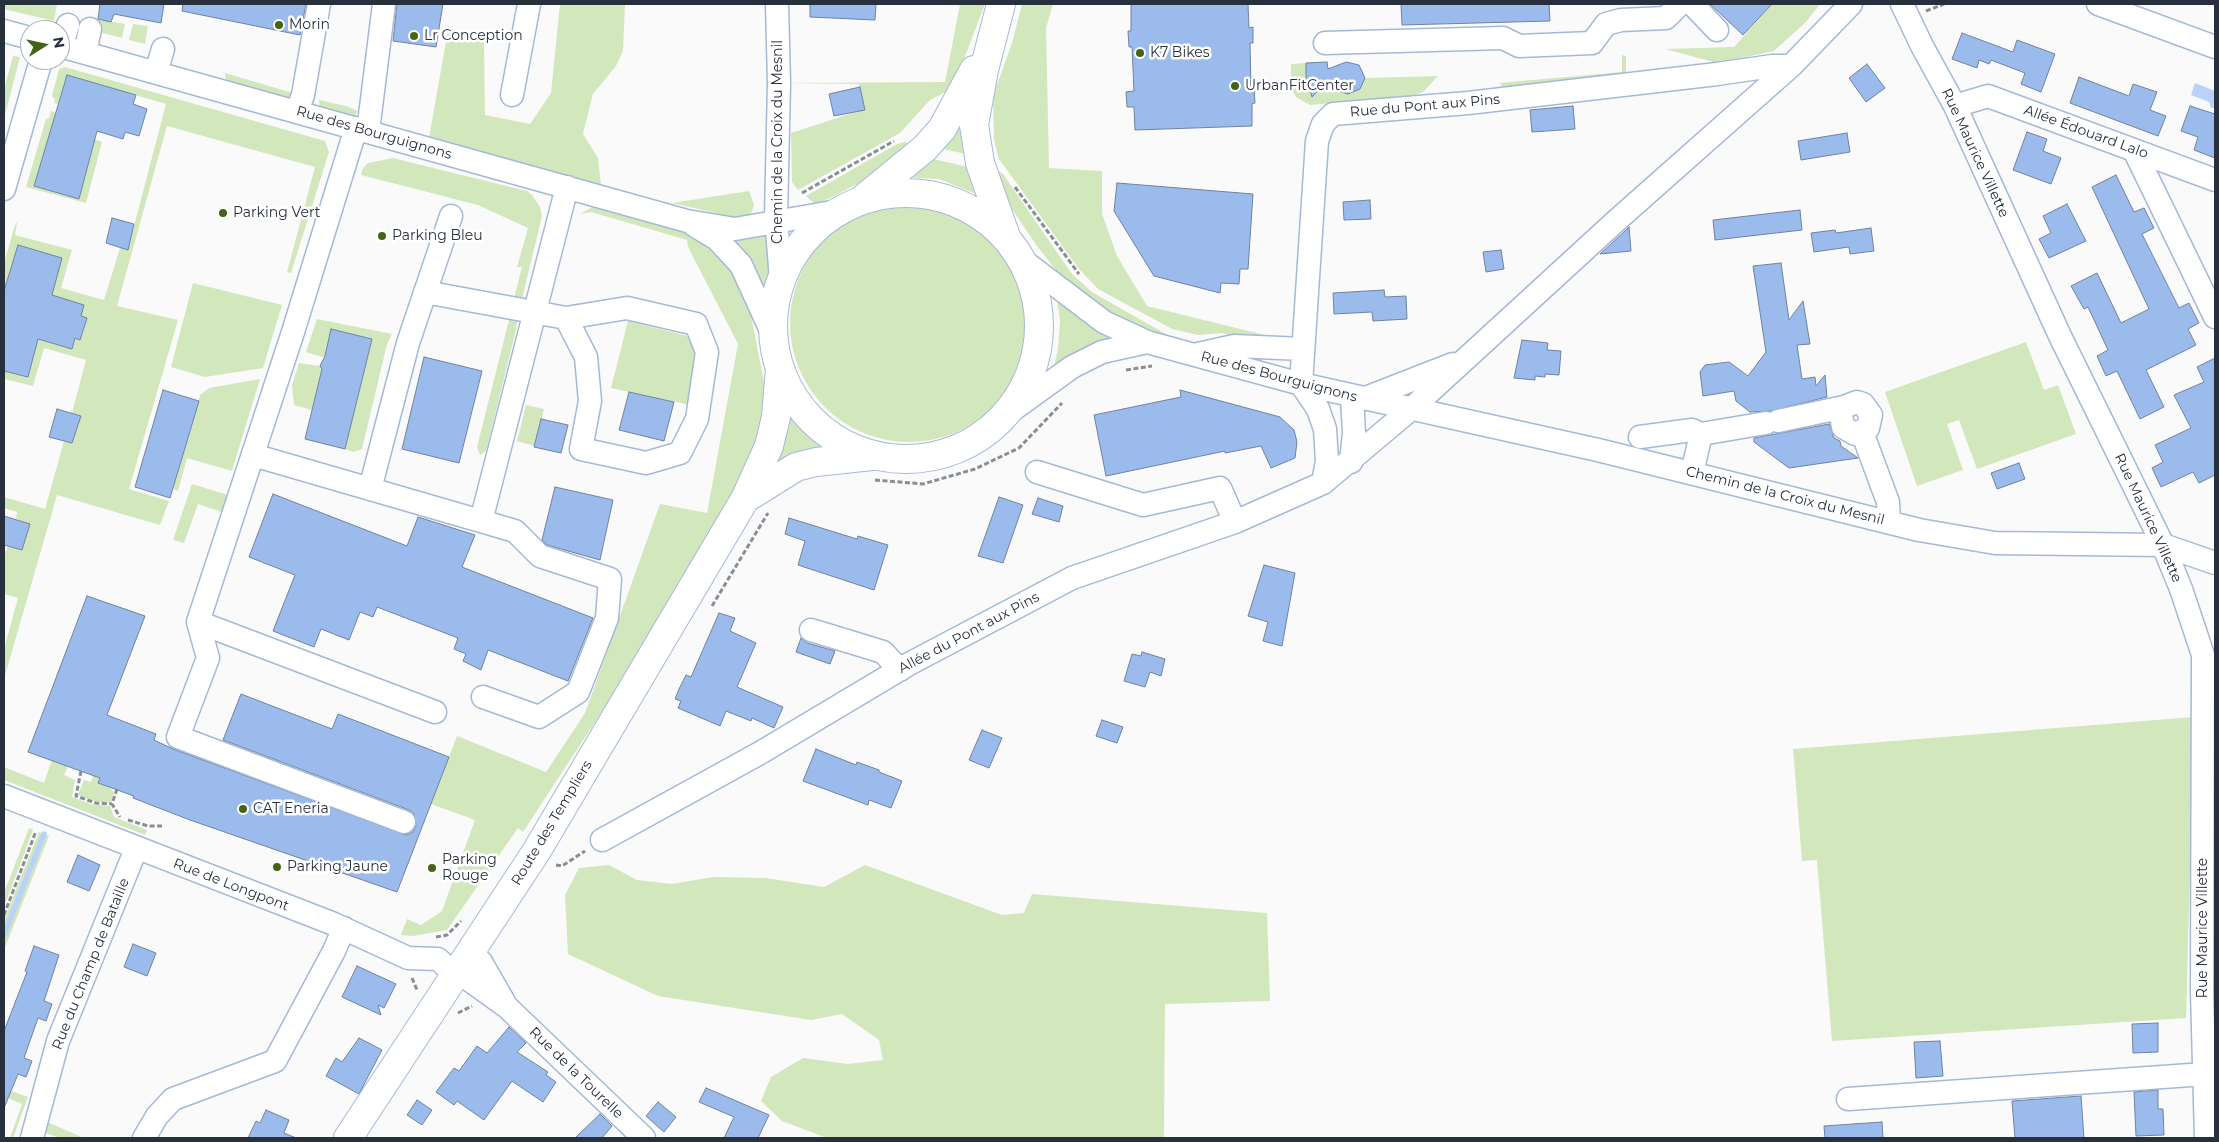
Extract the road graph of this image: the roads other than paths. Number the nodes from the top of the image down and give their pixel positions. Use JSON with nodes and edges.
{"nodes":[{"id":1,"x":319,"y":4,"type":"edge"},
{"id":2,"x":384,"y":4,"type":"edge"},
{"id":3,"x":529,"y":4,"type":"edge"},
{"id":4,"x":777,"y":4,"type":"edge"},
{"id":5,"x":1680,"y":4,"type":"edge"},
{"id":6,"x":1692,"y":4,"type":"edge"},
{"id":7,"x":1902,"y":4,"type":"edge"},
{"id":8,"x":2098,"y":4,"type":"edge"},
{"id":9,"x":1849,"y":5,"type":"edge"},
{"id":10,"x":998,"y":15,"type":"edge"},
{"id":11,"x":1717,"y":30,"type":"dead end"},
{"id":12,"x":4,"y":31,"type":"edge"},
{"id":13,"x":20,"y":35,"type":"edge"},
{"id":14,"x":70,"y":36,"type":"edge"},
{"id":15,"x":1325,"y":43,"type":"dead end"},
{"id":16,"x":2215,"y":46,"type":"edge"},
{"id":17,"x":70,"y":49,"type":"edge"},
{"id":18,"x":163,"y":49,"type":"dead end"},
{"id":19,"x":85,"y":53,"type":"junction"},
{"id":20,"x":1790,"y":66,"type":"junction"},
{"id":21,"x":38,"y":70,"type":"edge"},
{"id":22,"x":156,"y":72,"type":"junction"},
{"id":23,"x":512,"y":95,"type":"dead end"},
{"id":24,"x":1955,"y":106,"type":"junction"},
{"id":25,"x":297,"y":111,"type":"junction"},
{"id":26,"x":362,"y":129,"type":"junction"},
{"id":27,"x":2134,"y":150,"type":"junction"},
{"id":28,"x":2215,"y":180,"type":"edge"},
{"id":29,"x":567,"y":187,"type":"junction"},
{"id":30,"x":4,"y":189,"type":"edge"},
{"id":31,"x":863,"y":199,"type":"junction"},
{"id":32,"x":838,"y":211,"type":"junction"},
{"id":33,"x":451,"y":216,"type":"dead end"},
{"id":34,"x":687,"y":221,"type":"junction"},
{"id":35,"x":776,"y":222,"type":"junction"},
{"id":36,"x":1014,"y":249,"type":"junction"},
{"id":37,"x":781,"y":280,"type":"junction"},
{"id":38,"x":425,"y":292,"type":"junction"},
{"id":39,"x":551,"y":315,"type":"junction"},
{"id":40,"x":2215,"y":317,"type":"edge"},
{"id":41,"x":774,"y":334,"type":"junction"},
{"id":42,"x":1147,"y":342,"type":"junction"},
{"id":43,"x":1303,"y":349,"type":"junction"},
{"id":44,"x":1194,"y":354,"type":"junction"},
{"id":45,"x":1464,"y":359,"type":"junction"},
{"id":46,"x":780,"y":368,"type":"junction"},
{"id":47,"x":1300,"y":384,"type":"junction"},
{"id":48,"x":1357,"y":398,"type":"junction"},
{"id":49,"x":1411,"y":409,"type":"junction"},
{"id":50,"x":1004,"y":416,"type":"junction"},
{"id":51,"x":1701,"y":434,"type":"junction"},
{"id":52,"x":1640,"y":438,"type":"dead end"},
{"id":53,"x":253,"y":455,"type":"junction"},
{"id":54,"x":1351,"y":462,"type":"junction"},
{"id":55,"x":874,"y":468,"type":"junction"},
{"id":56,"x":1037,"y":472,"type":"dead end"},
{"id":57,"x":1692,"y":473,"type":"junction"},
{"id":58,"x":1323,"y":483,"type":"junction"},
{"id":59,"x":370,"y":489,"type":"junction"},
{"id":60,"x":745,"y":499,"type":"junction"},
{"id":61,"x":481,"y":521,"type":"junction"},
{"id":62,"x":1235,"y":522,"type":"junction"},
{"id":63,"x":1889,"y":522,"type":"junction"},
{"id":64,"x":2163,"y":546,"type":"junction"},
{"id":65,"x":2215,"y":563,"type":"edge"},
{"id":66,"x":198,"y":622,"type":"junction"},
{"id":67,"x":811,"y":630,"type":"dead end"},
{"id":68,"x":900,"y":670,"type":"junction"},
{"id":69,"x":483,"y":697,"type":"dead end"},
{"id":70,"x":436,"y":712,"type":"dead end"},
{"id":71,"x":4,"y":796,"type":"edge"},
{"id":72,"x":2209,"y":807,"type":"edge"},
{"id":73,"x":404,"y":822,"type":"dead end"},
{"id":74,"x":602,"y":840,"type":"road end"},
{"id":75,"x":150,"y":842,"type":"junction"},
{"id":76,"x":344,"y":928,"type":"junction"},
{"id":77,"x":461,"y":966,"type":"junction"},
{"id":78,"x":2209,"y":992,"type":"edge"},
{"id":79,"x":507,"y":1008,"type":"junction"},
{"id":80,"x":2205,"y":1074,"type":"junction"},
{"id":81,"x":1848,"y":1099,"type":"dead end"},
{"id":82,"x":32,"y":1138,"type":"edge"},
{"id":83,"x":144,"y":1138,"type":"edge"},
{"id":84,"x":348,"y":1138,"type":"edge"},
{"id":85,"x":644,"y":1138,"type":"edge"},
{"id":86,"x":2206,"y":1138,"type":"edge"}],
"edges":[{"from":1,"to":25,"type":"street"},
{"from":2,"to":26,"type":"street"},
{"from":3,"to":23,"type":"street"},
{"from":4,"to":35,"type":"street","name":"Chemin de la Croix du Mesnil"},
{"from":5,"to":15,"type":"street"},
{"from":6,"to":11,"type":"street"},
{"from":7,"to":24,"type":"street","name":"Rue Maurice Villette"},
{"from":8,"to":16,"type":"street"},
{"from":9,"to":20,"type":"street"},
{"from":10,"to":31,"type":"main road"},
{"from":10,"to":36,"type":"main road"},
{"from":12,"to":13,"type":"street"},
{"from":14,"to":19,"type":"street"},
{"from":17,"to":19,"type":"street","name":"Rue des Bourguignons"},
{"from":18,"to":22,"type":"street"},
{"from":19,"to":22,"type":"street","name":"Rue des Bourguignons"},
{"from":20,"to":43,"type":"street","name":"Rue du Pont aux Pins"},
{"from":20,"to":45,"type":"street"},
{"from":21,"to":30,"type":"street"},
{"from":22,"to":25,"type":"street","name":"Rue des Bourguignons"},
{"from":24,"to":27,"type":"street","name":"Allée Édouard Lalo"},
{"from":24,"to":64,"type":"street","name":"Rue Maurice Villette"},
{"from":25,"to":26,"type":"street","name":"Rue des Bourguignons"},
{"from":26,"to":29,"type":"street","name":"Rue des Bourguignons"},
{"from":26,"to":53,"type":"street"},
{"from":27,"to":28,"type":"street","name":"Allée Édouard Lalo"},
{"from":27,"to":40,"type":"street"},
{"from":29,"to":34,"type":"street","name":"Rue des Bourguignons"},
{"from":29,"to":39,"type":"street"},
{"from":31,"to":32,"type":"main road"},
{"from":31,"to":36,"type":"main road"},
{"from":32,"to":35,"type":"street","name":"Rue des Bourguignons"},
{"from":32,"to":37,"type":"main road"},
{"from":33,"to":38,"type":"street"},
{"from":34,"to":35,"type":"street","name":"Rue des Bourguignons"},
{"from":34,"to":41,"type":"street","name":"Rue des Bourguignons"},
{"from":35,"to":37,"type":"street","name":"Chemin de la Croix du Mesnil"},
{"from":36,"to":42,"type":"street","name":"Rue des Bourguignons"},
{"from":36,"to":50,"type":"main road"},
{"from":37,"to":41,"type":"main road"},
{"from":38,"to":39,"type":"street"},
{"from":38,"to":59,"type":"street"},
{"from":39,"to":39,"type":"street"},
{"from":39,"to":61,"type":"street"},
{"from":41,"to":46,"type":"main road"},
{"from":42,"to":44,"type":"street","name":"Rue des Bourguignons"},
{"from":42,"to":50,"type":"street"},
{"from":43,"to":44,"type":"street"},
{"from":43,"to":47,"type":"street","name":"Rue du Pont aux Pins"},
{"from":44,"to":47,"type":"street","name":"Rue des Bourguignons"},
{"from":45,"to":48,"type":"street"},
{"from":45,"to":49,"type":"street"},
{"from":46,"to":55,"type":"main road"},
{"from":46,"to":60,"type":"main road","name":"Route des Templiers"},
{"from":47,"to":48,"type":"street","name":"Rue des Bourguignons"},
{"from":47,"to":58,"type":"street"},
{"from":48,"to":49,"type":"street","name":"Rue des Bourguignons"},
{"from":48,"to":54,"type":"street"},
{"from":49,"to":54,"type":"street","name":"Allée du Pont aux Pins"},
{"from":49,"to":57,"type":"street","name":"Chemin de la Croix du Mesnil"},
{"from":50,"to":55,"type":"main road"},
{"from":51,"to":52,"type":"street"},
{"from":51,"to":57,"type":"street"},
{"from":51,"to":63,"type":"street"},
{"from":53,"to":59,"type":"street"},
{"from":53,"to":66,"type":"street"},
{"from":54,"to":58,"type":"street","name":"Allée du Pont aux Pins"},
{"from":55,"to":60,"type":"main road","name":"Route des Templiers"},
{"from":56,"to":62,"type":"street"},
{"from":57,"to":63,"type":"street","name":"Chemin de la Croix du Mesnil"},
{"from":58,"to":62,"type":"street","name":"Allée du Pont aux Pins"},
{"from":59,"to":61,"type":"street"},
{"from":60,"to":77,"type":"main road","name":"Route des Templiers"},
{"from":61,"to":69,"type":"street"},
{"from":62,"to":68,"type":"street","name":"Allée du Pont aux Pins"},
{"from":63,"to":64,"type":"street","name":"Chemin de la Croix du Mesnil"},
{"from":64,"to":65,"type":"street","name":"Chemin de la Croix du Mesnil"},
{"from":64,"to":72,"type":"street","name":"Rue Maurice Villette"},
{"from":66,"to":70,"type":"street"},
{"from":66,"to":73,"type":"street"},
{"from":67,"to":68,"type":"street"},
{"from":68,"to":74,"type":"street","name":"Allée du Pont aux Pins"},
{"from":71,"to":75,"type":"street","name":"Rue de Longpont"},
{"from":72,"to":78,"type":"street","name":"Rue Maurice Villette"},
{"from":75,"to":76,"type":"street","name":"Rue de Longpont"},
{"from":75,"to":82,"type":"street","name":"Rue du Champ de Bataille"},
{"from":76,"to":77,"type":"street","name":"Rue de Longpont"},
{"from":76,"to":83,"type":"street"},
{"from":77,"to":79,"type":"street","name":"Rue de la Tourelle"},
{"from":77,"to":79,"type":"street","name":"Rue de la Tourelle"},
{"from":77,"to":84,"type":"main road","name":"Route des Templiers"},
{"from":78,"to":80,"type":"street","name":"Rue Maurice Villette"},
{"from":79,"to":85,"type":"street","name":"Rue de la Tourelle"},
{"from":80,"to":81,"type":"street"},
{"from":80,"to":86,"type":"street","name":"Rue Maurice Villette"}]}
